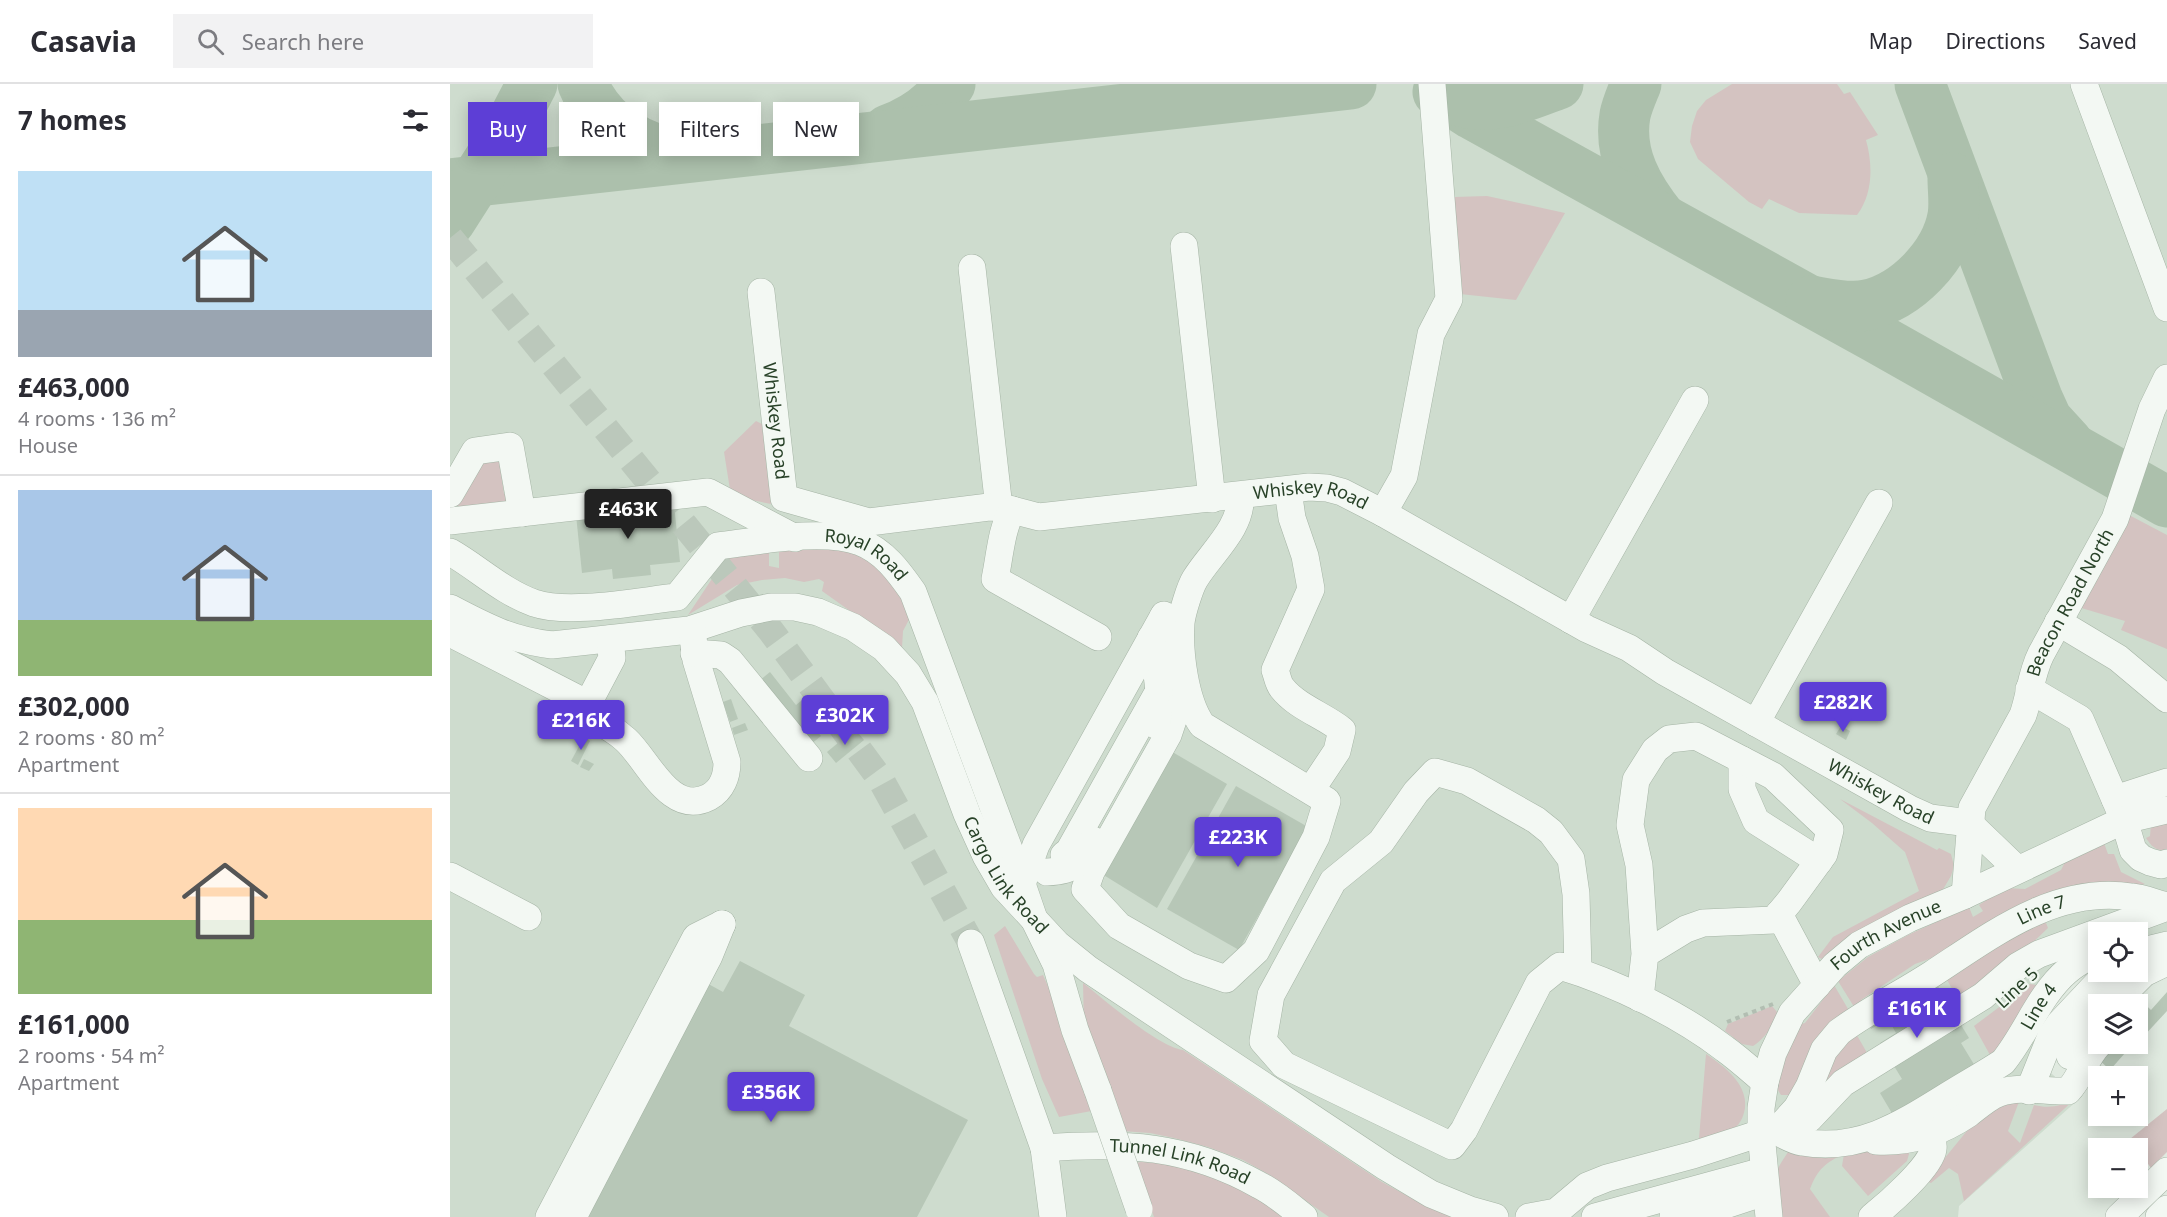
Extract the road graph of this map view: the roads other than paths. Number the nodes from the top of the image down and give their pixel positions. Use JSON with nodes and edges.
{"nodes":[{"id":1,"x":1432,"y":84,"type":"edge"},
{"id":2,"x":2084,"y":84,"type":"edge"},
{"id":3,"x":1184,"y":246,"type":"dead end"},
{"id":4,"x":972,"y":268,"type":"dead end"},
{"id":5,"x":761,"y":292,"type":"dead end"},
{"id":6,"x":2167,"y":308,"type":"edge"},
{"id":7,"x":2167,"y":378,"type":"edge"},
{"id":8,"x":1695,"y":400,"type":"dead end"},
{"id":9,"x":1288,"y":490,"type":"junction"},
{"id":10,"x":450,"y":494,"type":"edge"},
{"id":11,"x":1240,"y":496,"type":"junction"},
{"id":12,"x":1212,"y":499,"type":"junction"},
{"id":13,"x":1880,"y":503,"type":"dead end"},
{"id":14,"x":1005,"y":509,"type":"junction"},
{"id":15,"x":522,"y":513,"type":"junction"},
{"id":16,"x":1383,"y":513,"type":"junction"},
{"id":17,"x":450,"y":521,"type":"edge"},
{"id":18,"x":795,"y":538,"type":"junction"},
{"id":19,"x":1217,"y":551,"type":"junction"},
{"id":20,"x":450,"y":552,"type":"edge"},
{"id":21,"x":450,"y":608,"type":"edge"},
{"id":22,"x":1571,"y":620,"type":"junction"},
{"id":23,"x":2058,"y":622,"type":"junction"},
{"id":24,"x":1157,"y":628,"type":"junction"},
{"id":25,"x":450,"y":633,"type":"edge"},
{"id":26,"x":1098,"y":637,"type":"dead end"},
{"id":27,"x":610,"y":639,"type":"junction"},
{"id":28,"x":693,"y":641,"type":"junction"},
{"id":29,"x":2030,"y":689,"type":"junction"},
{"id":30,"x":2167,"y":699,"type":"edge"},
{"id":31,"x":588,"y":704,"type":"junction"},
{"id":32,"x":1756,"y":723,"type":"junction"},
{"id":33,"x":809,"y":758,"type":"dead end"},
{"id":34,"x":1742,"y":760,"type":"junction"},
{"id":35,"x":2167,"y":782,"type":"edge"},
{"id":36,"x":1311,"y":790,"type":"junction"},
{"id":37,"x":2120,"y":810,"type":"junction"},
{"id":38,"x":2167,"y":810,"type":"edge"},
{"id":39,"x":1969,"y":823,"type":"junction"},
{"id":40,"x":1819,"y":861,"type":"junction"},
{"id":41,"x":2167,"y":863,"type":"edge"},
{"id":42,"x":2017,"y":869,"type":"junction"},
{"id":43,"x":450,"y":876,"type":"edge"},
{"id":44,"x":1013,"y":886,"type":"junction"},
{"id":45,"x":1965,"y":895,"type":"junction"},
{"id":46,"x":2167,"y":906,"type":"edge"},
{"id":47,"x":1779,"y":914,"type":"junction"},
{"id":48,"x":528,"y":917,"type":"dead end"},
{"id":49,"x":1034,"y":919,"type":"junction"},
{"id":50,"x":2134,"y":922,"type":"edge"},
{"id":51,"x":2088,"y":938,"type":"edge"},
{"id":52,"x":972,"y":943,"type":"tunnel mouth"},
{"id":53,"x":2167,"y":945,"type":"edge"},
{"id":54,"x":2148,"y":950,"type":"edge"},
{"id":55,"x":1645,"y":954,"type":"junction"},
{"id":56,"x":2088,"y":957,"type":"edge"},
{"id":57,"x":2167,"y":962,"type":"edge"},
{"id":58,"x":1578,"y":971,"type":"junction"},
{"id":59,"x":2167,"y":975,"type":"edge"},
{"id":60,"x":1817,"y":985,"type":"junction"},
{"id":61,"x":2124,"y":994,"type":"edge"},
{"id":62,"x":1640,"y":999,"type":"junction"},
{"id":63,"x":2088,"y":1010,"type":"edge"},
{"id":64,"x":2088,"y":1030,"type":"edge"},
{"id":65,"x":2090,"y":1054,"type":"edge"},
{"id":66,"x":1765,"y":1082,"type":"junction"},
{"id":67,"x":2042,"y":1091,"type":"junction"},
{"id":68,"x":1769,"y":1132,"type":"junction"},
{"id":69,"x":1931,"y":1134,"type":"junction"},
{"id":70,"x":1860,"y":1139,"type":"junction"},
{"id":71,"x":1044,"y":1148,"type":"junction"},
{"id":72,"x":2167,"y":1171,"type":"edge"},
{"id":73,"x":1766,"y":1193,"type":"edge"},
{"id":74,"x":2167,"y":1209,"type":"edge"},
{"id":75,"x":1139,"y":1213,"type":"edge"},
{"id":76,"x":549,"y":1217,"type":"edge"},
{"id":77,"x":573,"y":1217,"type":"edge"},
{"id":78,"x":1053,"y":1217,"type":"edge"},
{"id":79,"x":1304,"y":1217,"type":"edge"},
{"id":80,"x":1495,"y":1217,"type":"edge"},
{"id":81,"x":1529,"y":1217,"type":"edge"},
{"id":82,"x":1595,"y":1217,"type":"edge"},
{"id":83,"x":1673,"y":1217,"type":"edge"},
{"id":84,"x":1872,"y":1217,"type":"edge"},
{"id":85,"x":2119,"y":1217,"type":"edge"},
{"id":86,"x":2159,"y":1217,"type":"edge"}],
"edges":[{"from":1,"to":16,"type":"street"},
{"from":2,"to":6,"type":"street"},
{"from":3,"to":12,"type":"street"},
{"from":4,"to":14,"type":"street"},
{"from":5,"to":14,"type":"street","name":"Whiskey Road"},
{"from":7,"to":23,"type":"street","name":"Beacon Road North"},
{"from":8,"to":22,"type":"street"},
{"from":9,"to":11,"type":"street","name":"Whiskey Road"},
{"from":9,"to":16,"type":"street","name":"Whiskey Road"},
{"from":9,"to":36,"type":"street"},
{"from":10,"to":15,"type":"street"},
{"from":11,"to":12,"type":"street","name":"Whiskey Road"},
{"from":11,"to":19,"type":"street"},
{"from":12,"to":14,"type":"street","name":"Whiskey Road"},
{"from":13,"to":32,"type":"street"},
{"from":14,"to":26,"type":"street"},
{"from":15,"to":17,"type":"street"},
{"from":15,"to":18,"type":"street"},
{"from":16,"to":22,"type":"street","name":"Whiskey Road"},
{"from":18,"to":20,"type":"street","name":"Royal Road"},
{"from":18,"to":44,"type":"street","name":"Royal Road"},
{"from":19,"to":24,"type":"street"},
{"from":19,"to":36,"type":"street"},
{"from":21,"to":27,"type":"street","name":"Cargo Link Road"},
{"from":22,"to":32,"type":"street","name":"Whiskey Road"},
{"from":23,"to":29,"type":"street","name":"Beacon Road North"},
{"from":23,"to":30,"type":"street"},
{"from":24,"to":36,"type":"street"},
{"from":24,"to":44,"type":"street"},
{"from":24,"to":44,"type":"street"},
{"from":25,"to":31,"type":"street"},
{"from":27,"to":28,"type":"street","name":"Cargo Link Road"},
{"from":27,"to":31,"type":"street"},
{"from":28,"to":31,"type":"street"},
{"from":28,"to":33,"type":"street"},
{"from":28,"to":44,"type":"street","name":"Cargo Link Road"},
{"from":29,"to":37,"type":"street"},
{"from":29,"to":39,"type":"street","name":"Beacon Road North"},
{"from":32,"to":39,"type":"street","name":"Whiskey Road"},
{"from":34,"to":40,"type":"street"},
{"from":34,"to":40,"type":"street"},
{"from":34,"to":55,"type":"street"},
{"from":35,"to":37,"type":"street"},
{"from":37,"to":38,"type":"street","name":"Fourth Avenue"},
{"from":37,"to":41,"type":"street"},
{"from":37,"to":42,"type":"street","name":"Fourth Avenue"},
{"from":39,"to":42,"type":"street"},
{"from":39,"to":45,"type":"street","name":"Beacon Road North"},
{"from":40,"to":47,"type":"street"},
{"from":42,"to":45,"type":"street","name":"Fourth Avenue"},
{"from":43,"to":48,"type":"street"},
{"from":44,"to":49,"type":"street","name":"Royal Road"},
{"from":45,"to":60,"type":"street","name":"Fourth Avenue"},
{"from":46,"to":50,"type":"street","name":"Line 5"},
{"from":46,"to":68,"type":"street","name":"Line 7"},
{"from":47,"to":55,"type":"street"},
{"from":47,"to":60,"type":"street"},
{"from":49,"to":75,"type":"street","name":"Royal Road","bridge":true},
{"from":49,"to":80,"type":"street","name":"Cargo Link Road"},
{"from":51,"to":68,"type":"street","name":"Line 5"},
{"from":52,"to":71,"type":"street"},
{"from":53,"to":54,"type":"street"},
{"from":55,"to":62,"type":"street"},
{"from":56,"to":70,"type":"street","name":"Line 4"},
{"from":57,"to":61,"type":"street"},
{"from":58,"to":58,"type":"street"},
{"from":58,"to":62,"type":"street"},
{"from":59,"to":61,"type":"street"},
{"from":60,"to":66,"type":"street","name":"Fourth Avenue"},
{"from":62,"to":66,"type":"street"},
{"from":63,"to":67,"type":"street"},
{"from":64,"to":67,"type":"street"},
{"from":65,"to":67,"type":"street"},
{"from":66,"to":68,"type":"street","name":"Fourth Avenue"},
{"from":67,"to":69,"type":"street"},
{"from":68,"to":70,"type":"street"},
{"from":68,"to":73,"type":"street","name":"Fourth Avenue"},
{"from":68,"to":81,"type":"street","name":"Line 5"},
{"from":69,"to":70,"type":"street"},
{"from":69,"to":84,"type":"street"},
{"from":71,"to":78,"type":"street"},
{"from":71,"to":79,"type":"street","name":"Tunnel Link Road"},
{"from":72,"to":85,"type":"street"},
{"from":73,"to":82,"type":"street"},
{"from":73,"to":83,"type":"street"},
{"from":74,"to":86,"type":"street"},
{"from":76,"to":77,"type":"street"}]}
